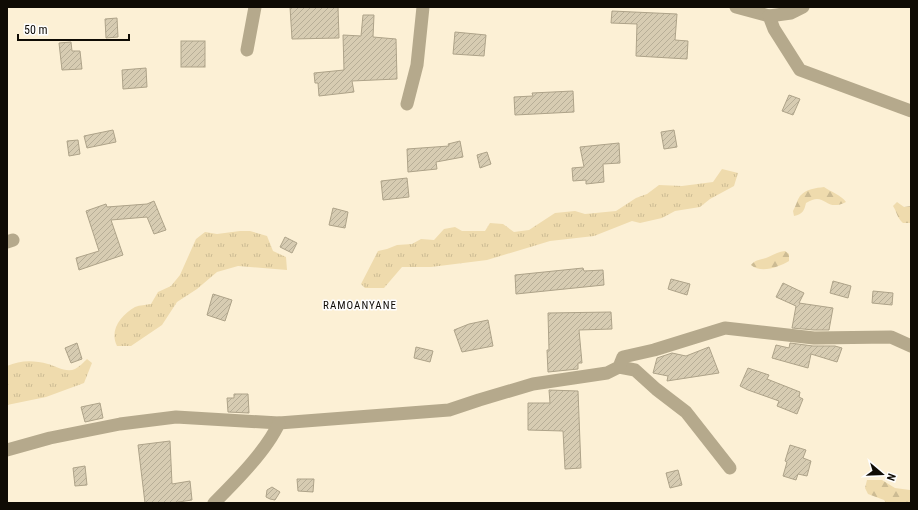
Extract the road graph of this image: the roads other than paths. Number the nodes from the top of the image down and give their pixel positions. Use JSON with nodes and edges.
{"nodes":[{"id":1,"x":255,"y":7,"type":"edge"},
{"id":2,"x":423,"y":7,"type":"edge"},
{"id":3,"x":736,"y":7,"type":"edge"},
{"id":4,"x":803,"y":7,"type":"edge"},
{"id":5,"x":769,"y":16,"type":"junction"},
{"id":6,"x":247,"y":50,"type":"dead end"},
{"id":7,"x":407,"y":104,"type":"dead end"},
{"id":8,"x":911,"y":111,"type":"edge"},
{"id":9,"x":911,"y":346,"type":"edge"},
{"id":10,"x":619,"y":367,"type":"junction"},
{"id":11,"x":279,"y":423,"type":"junction"},
{"id":12,"x":7,"y":450,"type":"edge"},
{"id":13,"x":730,"y":468,"type":"dead end"},
{"id":14,"x":214,"y":503,"type":"edge"}],
"edges":[{"from":1,"to":6,"type":"street"},
{"from":2,"to":7,"type":"street"},
{"from":3,"to":5,"type":"street"},
{"from":4,"to":5,"type":"street"},
{"from":5,"to":8,"type":"street"},
{"from":9,"to":10,"type":"street"},
{"from":10,"to":11,"type":"street"},
{"from":10,"to":13,"type":"street"},
{"from":11,"to":12,"type":"street"},
{"from":11,"to":14,"type":"street"}]}
